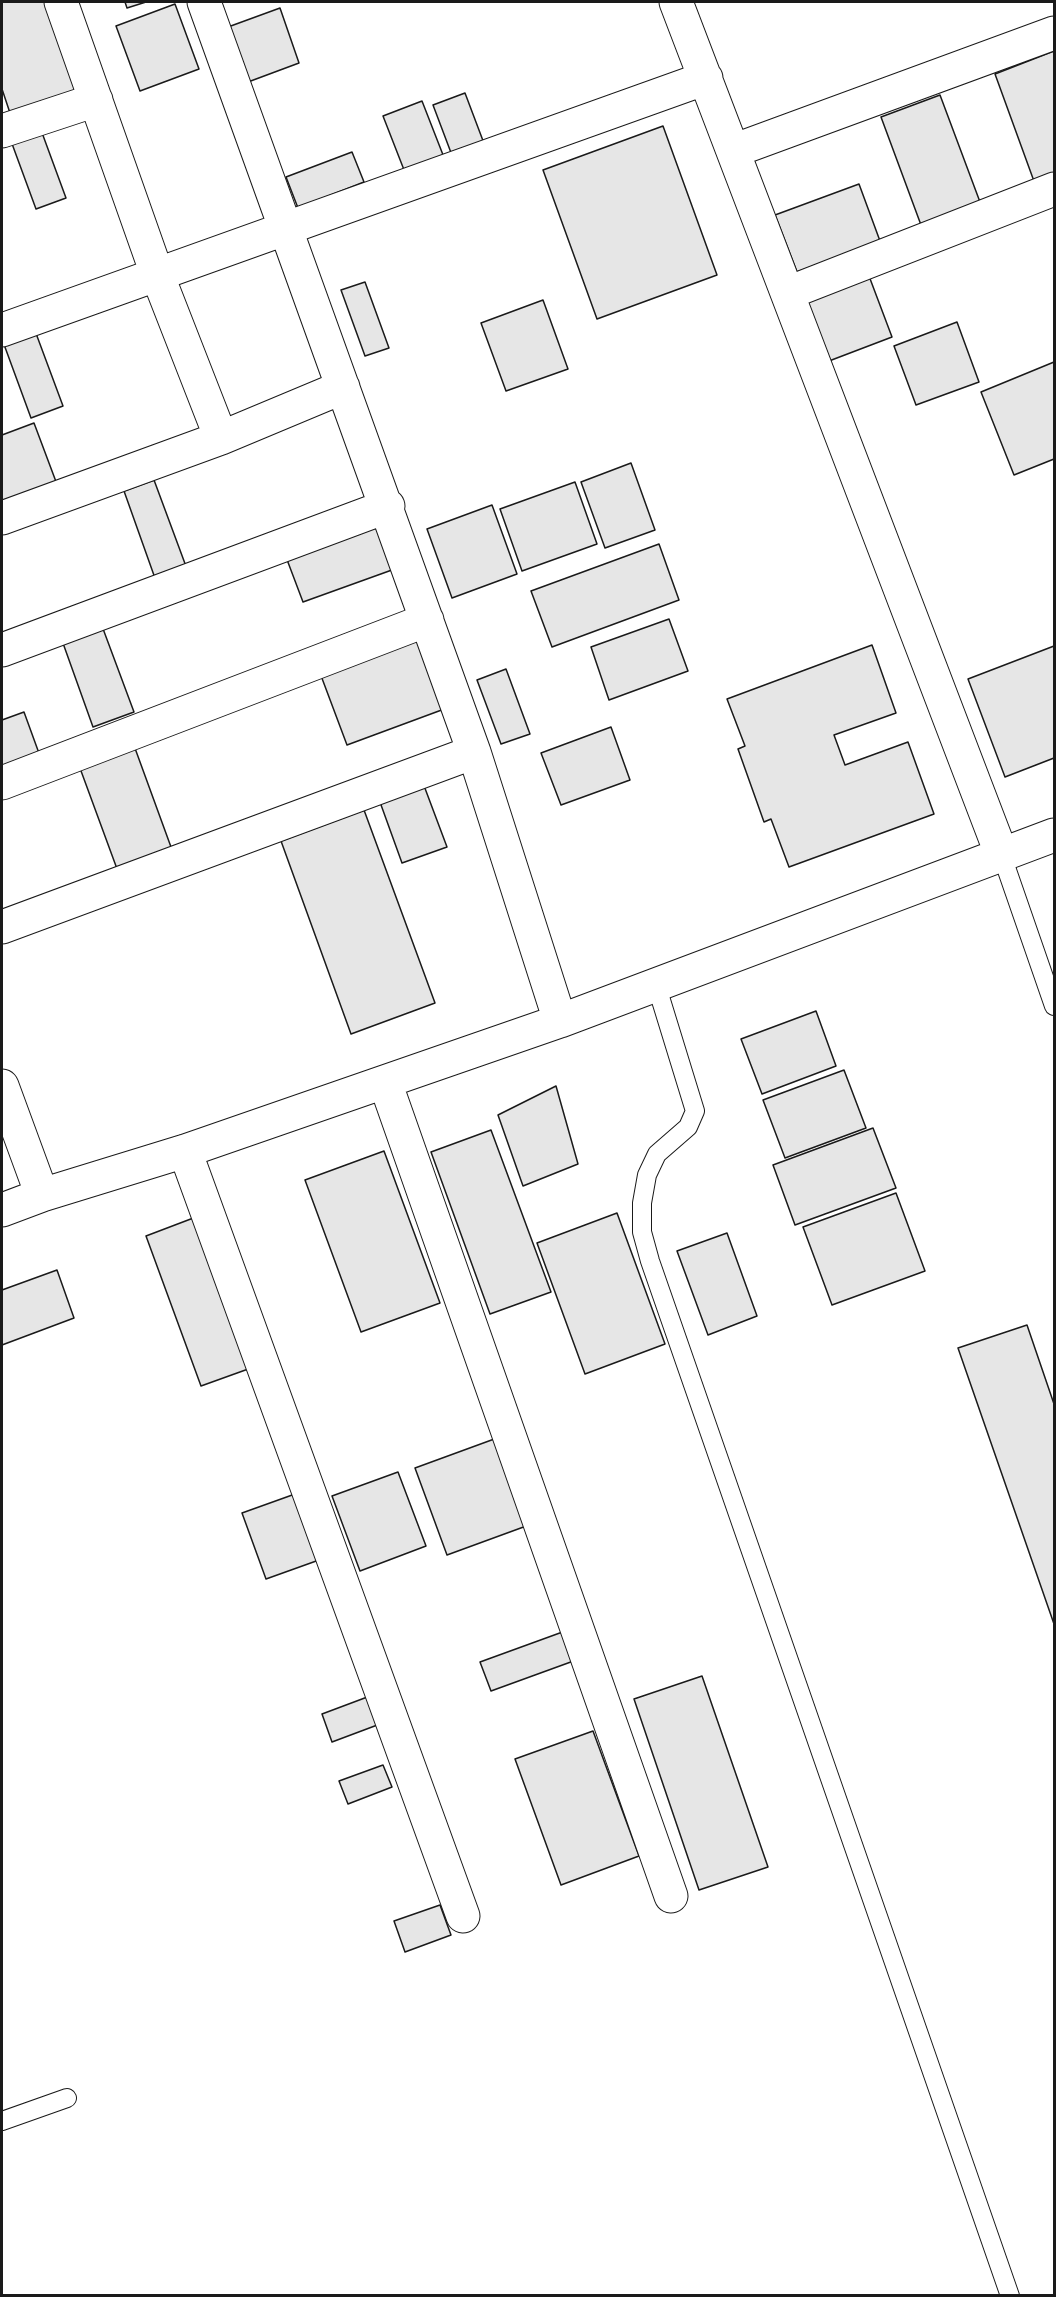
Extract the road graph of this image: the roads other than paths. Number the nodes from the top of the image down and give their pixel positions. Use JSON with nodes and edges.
{"nodes":[{"id":1,"x":61,"y":2,"type":"edge"},
{"id":2,"x":204,"y":2,"type":"edge"},
{"id":3,"x":684,"y":4,"type":"edge"},
{"id":4,"x":1054,"y":33,"type":"edge"},
{"id":5,"x":706,"y":78,"type":"junction"},
{"id":6,"x":96,"y":99,"type":"junction"},
{"id":7,"x":2,"y":131,"type":"edge"},
{"id":8,"x":733,"y":151,"type":"junction"},
{"id":9,"x":1054,"y":189,"type":"edge"},
{"id":10,"x":286,"y":228,"type":"junction"},
{"id":11,"x":157,"y":274,"type":"junction"},
{"id":12,"x":788,"y":293,"type":"junction"},
{"id":13,"x":2,"y":330,"type":"edge"},
{"id":14,"x":343,"y":387,"type":"junction"},
{"id":15,"x":222,"y":438,"type":"junction"},
{"id":16,"x":388,"y":506,"type":"junction"},
{"id":17,"x":2,"y":518,"type":"edge"},
{"id":18,"x":427,"y":620,"type":"junction"},
{"id":19,"x":2,"y":650,"type":"edge"},
{"id":20,"x":474,"y":752,"type":"junction"},
{"id":21,"x":2,"y":783,"type":"edge"},
{"id":22,"x":1054,"y":835,"type":"edge"},
{"id":23,"x":1001,"y":853,"type":"junction"},
{"id":24,"x":2,"y":927,"type":"edge"},
{"id":25,"x":656,"y":984,"type":"junction"},
{"id":26,"x":1054,"y":1006,"type":"edge"},
{"id":27,"x":560,"y":1021,"type":"junction"},
{"id":28,"x":385,"y":1082,"type":"junction"},
{"id":29,"x":2,"y":1086,"type":"edge"},
{"id":30,"x":185,"y":1151,"type":"junction"},
{"id":31,"x":42,"y":1195,"type":"junction"},
{"id":32,"x":2,"y":1210,"type":"edge"},
{"id":33,"x":671,"y":1896,"type":"dead end"},
{"id":34,"x":463,"y":1916,"type":"dead end"},
{"id":35,"x":67,"y":2098,"type":"dead end"},
{"id":36,"x":2,"y":2121,"type":"edge"},
{"id":37,"x":1010,"y":2295,"type":"edge"}],
"edges":[{"from":1,"to":6,"type":"street"},
{"from":2,"to":10,"type":"street"},
{"from":3,"to":5,"type":"street"},
{"from":4,"to":8,"type":"street"},
{"from":5,"to":8,"type":"street"},
{"from":5,"to":10,"type":"street"},
{"from":6,"to":7,"type":"street"},
{"from":6,"to":11,"type":"street"},
{"from":8,"to":12,"type":"street"},
{"from":9,"to":12,"type":"street"},
{"from":10,"to":11,"type":"street"},
{"from":10,"to":14,"type":"street"},
{"from":11,"to":13,"type":"street"},
{"from":11,"to":15,"type":"street"},
{"from":12,"to":23,"type":"street"},
{"from":14,"to":15,"type":"street"},
{"from":14,"to":16,"type":"street"},
{"from":15,"to":17,"type":"street"},
{"from":16,"to":18,"type":"street"},
{"from":16,"to":19,"type":"street"},
{"from":18,"to":20,"type":"street"},
{"from":18,"to":21,"type":"street"},
{"from":20,"to":24,"type":"street"},
{"from":20,"to":27,"type":"street"},
{"from":22,"to":23,"type":"street"},
{"from":23,"to":25,"type":"street"},
{"from":23,"to":26,"type":"lane"},
{"from":25,"to":27,"type":"street"},
{"from":25,"to":37,"type":"lane"},
{"from":27,"to":28,"type":"street"},
{"from":28,"to":30,"type":"street"},
{"from":28,"to":33,"type":"street"},
{"from":29,"to":31,"type":"street"},
{"from":30,"to":31,"type":"street"},
{"from":30,"to":34,"type":"street"},
{"from":31,"to":32,"type":"street"},
{"from":35,"to":36,"type":"lane"}]}
